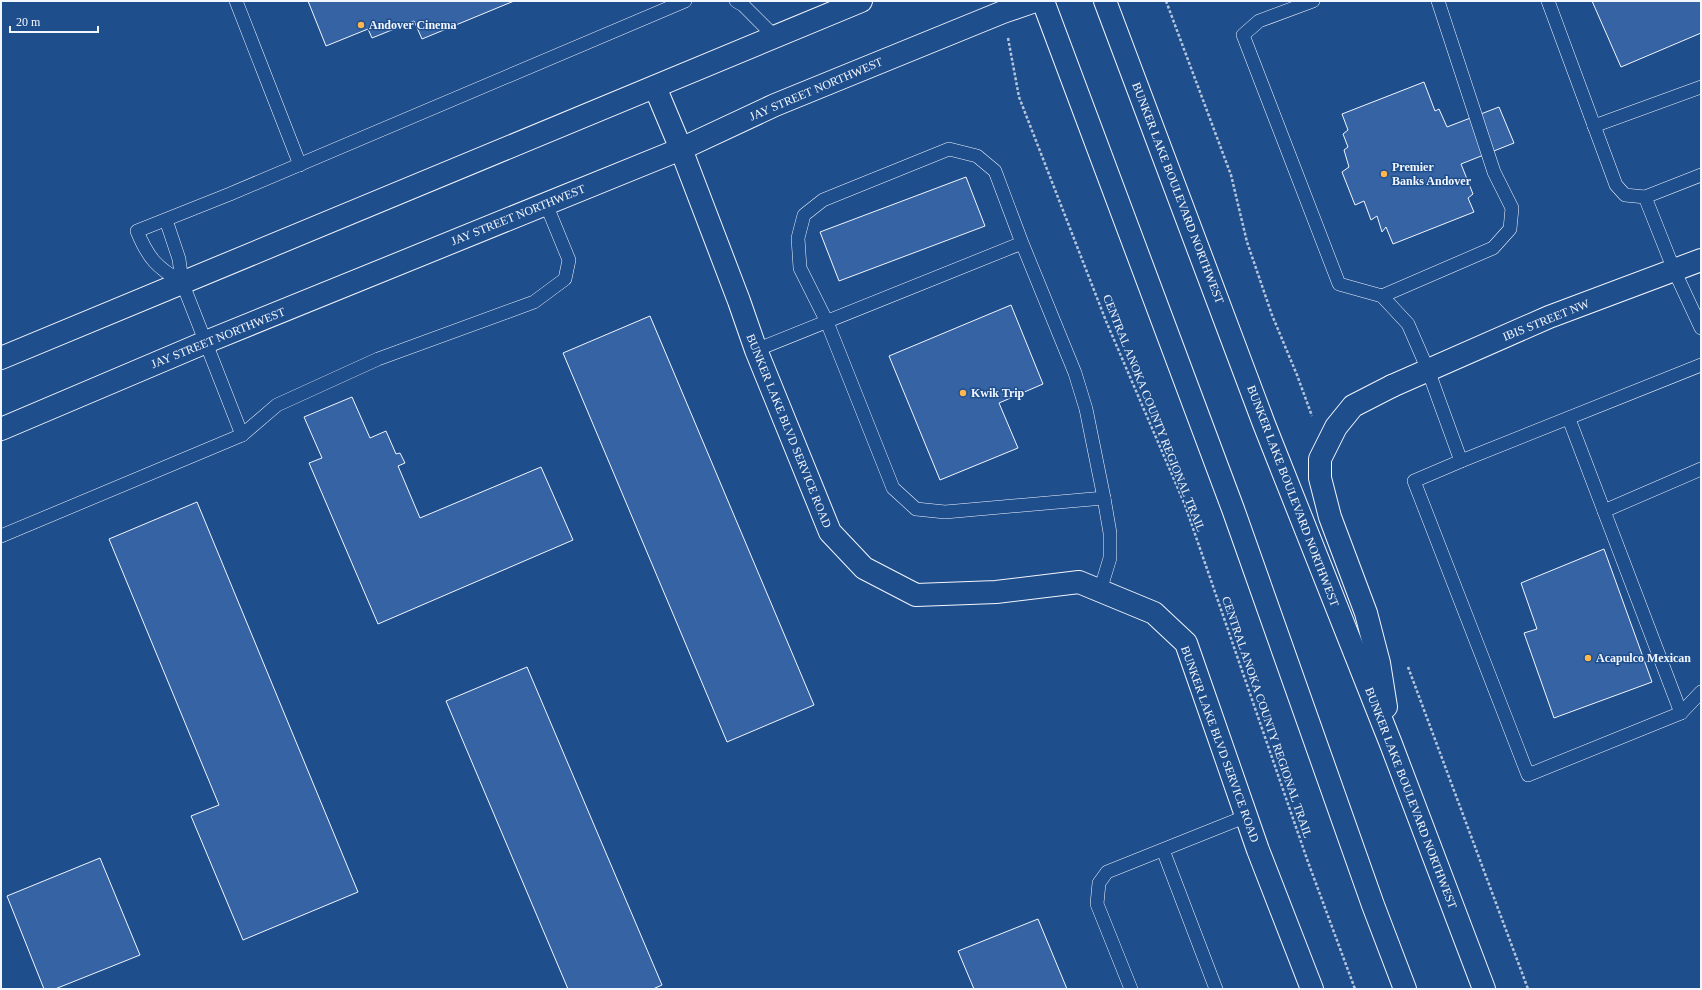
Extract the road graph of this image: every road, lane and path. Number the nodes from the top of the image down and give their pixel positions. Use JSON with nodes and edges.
{"nodes":[{"id":1,"x":236,"y":1,"type":"edge"},
{"id":2,"x":685,"y":1,"type":"edge"},
{"id":3,"x":736,"y":1,"type":"edge"},
{"id":4,"x":861,"y":1,"type":"edge"},
{"id":5,"x":1035,"y":1,"type":"edge"},
{"id":6,"x":1043,"y":1,"type":"edge"},
{"id":7,"x":1106,"y":1,"type":"edge"},
{"id":8,"x":1166,"y":1,"type":"edge"},
{"id":9,"x":1313,"y":1,"type":"edge"},
{"id":10,"x":1438,"y":1,"type":"edge"},
{"id":11,"x":1548,"y":1,"type":"edge"},
{"id":12,"x":1003,"y":12,"type":"junction"},
{"id":13,"x":775,"y":37,"type":"junction"},
{"id":14,"x":655,"y":87,"type":"junction"},
{"id":15,"x":1701,"y":87,"type":"edge"},
{"id":16,"x":1594,"y":126,"type":"junction"},
{"id":17,"x":681,"y":149,"type":"junction"},
{"id":18,"x":300,"y":165,"type":"junction"},
{"id":19,"x":1701,"y":175,"type":"edge"},
{"id":20,"x":1645,"y":197,"type":"junction"},
{"id":21,"x":546,"y":204,"type":"junction"},
{"id":22,"x":166,"y":220,"type":"junction"},
{"id":23,"x":1022,"y":243,"type":"junction"},
{"id":24,"x":1701,"y":260,"type":"edge"},
{"id":25,"x":1674,"y":270,"type":"junction"},
{"id":26,"x":182,"y":282,"type":"junction"},
{"id":27,"x":1382,"y":296,"type":"junction"},
{"id":28,"x":827,"y":322,"type":"junction"},
{"id":29,"x":1701,"y":328,"type":"edge"},
{"id":30,"x":206,"y":342,"type":"junction"},
{"id":31,"x":756,"y":350,"type":"junction"},
{"id":32,"x":1,"y":358,"type":"edge"},
{"id":33,"x":1701,"y":365,"type":"edge"},
{"id":34,"x":1428,"y":370,"type":"junction"},
{"id":35,"x":1569,"y":419,"type":"junction"},
{"id":36,"x":1314,"y":423,"type":"dead end"},
{"id":37,"x":1,"y":429,"type":"edge"},
{"id":38,"x":242,"y":435,"type":"junction"},
{"id":39,"x":1461,"y":461,"type":"junction"},
{"id":40,"x":1701,"y":469,"type":"edge"},
{"id":41,"x":1104,"y":498,"type":"junction"},
{"id":42,"x":1604,"y":511,"type":"junction"},
{"id":43,"x":1,"y":536,"type":"edge"},
{"id":44,"x":1100,"y":591,"type":"junction"},
{"id":45,"x":1406,"y":663,"type":"dead end"},
{"id":46,"x":1701,"y":692,"type":"edge"},
{"id":47,"x":1681,"y":713,"type":"junction"},
{"id":48,"x":1391,"y":744,"type":"junction"},
{"id":49,"x":1247,"y":816,"type":"junction"},
{"id":50,"x":1163,"y":850,"type":"junction"},
{"id":51,"x":1130,"y":989,"type":"edge"},
{"id":52,"x":1216,"y":989,"type":"edge"},
{"id":53,"x":1312,"y":989,"type":"edge"},
{"id":54,"x":1355,"y":989,"type":"edge"},
{"id":55,"x":1405,"y":989,"type":"edge"},
{"id":56,"x":1484,"y":989,"type":"edge"},
{"id":57,"x":1528,"y":989,"type":"edge"}],
"edges":[{"from":1,"to":18,"type":"lane"},
{"from":2,"to":18,"type":"lane"},
{"from":3,"to":13,"type":"lane"},
{"from":4,"to":13,"type":"street"},
{"from":5,"to":12,"type":"street","name":"JAY STREET NORTHWEST"},
{"from":6,"to":55,"type":"street"},
{"from":7,"to":48,"type":"street","name":"BUNKER LAKE BOULEVARD NORTHWEST"},
{"from":8,"to":36,"type":"path"},
{"from":9,"to":27,"type":"lane"},
{"from":10,"to":27,"type":"lane"},
{"from":11,"to":16,"type":"lane"},
{"from":12,"to":17,"type":"street","name":"JAY STREET NORTHWEST"},
{"from":12,"to":54,"type":"path","name":"CENTRAL ANOKA COUNTY REGIONAL TRAIL"},
{"from":13,"to":14,"type":"street"},
{"from":14,"to":17,"type":"street","name":"BUNKER LAKE BLVD SERVICE ROAD"},
{"from":14,"to":26,"type":"street"},
{"from":15,"to":16,"type":"lane"},
{"from":16,"to":20,"type":"lane"},
{"from":17,"to":21,"type":"street","name":"JAY STREET NORTHWEST"},
{"from":17,"to":31,"type":"street","name":"BUNKER LAKE BLVD SERVICE ROAD"},
{"from":18,"to":22,"type":"lane"},
{"from":19,"to":20,"type":"lane"},
{"from":20,"to":25,"type":"lane"},
{"from":21,"to":30,"type":"street","name":"JAY STREET NORTHWEST"},
{"from":21,"to":38,"type":"lane"},
{"from":22,"to":26,"type":"lane"},
{"from":22,"to":26,"type":"lane"},
{"from":23,"to":28,"type":"lane"},
{"from":23,"to":28,"type":"lane"},
{"from":23,"to":41,"type":"lane"},
{"from":24,"to":25,"type":"street","name":"IBIS STREET NW"},
{"from":25,"to":29,"type":"lane"},
{"from":25,"to":34,"type":"street","name":"IBIS STREET NW"},
{"from":26,"to":30,"type":"lane"},
{"from":26,"to":32,"type":"street"},
{"from":27,"to":34,"type":"lane"},
{"from":28,"to":31,"type":"lane"},
{"from":28,"to":41,"type":"lane"},
{"from":30,"to":37,"type":"street","name":"JAY STREET NORTHWEST"},
{"from":30,"to":38,"type":"lane"},
{"from":31,"to":44,"type":"street","name":"BUNKER LAKE BLVD SERVICE ROAD"},
{"from":33,"to":35,"type":"lane"},
{"from":34,"to":39,"type":"lane"},
{"from":34,"to":48,"type":"street","name":"IBIS STREET NW"},
{"from":35,"to":39,"type":"lane"},
{"from":35,"to":42,"type":"lane"},
{"from":38,"to":43,"type":"lane"},
{"from":39,"to":47,"type":"lane"},
{"from":40,"to":42,"type":"lane"},
{"from":41,"to":44,"type":"lane"},
{"from":42,"to":47,"type":"lane"},
{"from":44,"to":49,"type":"street","name":"BUNKER LAKE BLVD SERVICE ROAD"},
{"from":45,"to":57,"type":"path"},
{"from":46,"to":47,"type":"lane"},
{"from":48,"to":56,"type":"street","name":"BUNKER LAKE BOULEVARD NORTHWEST"},
{"from":49,"to":50,"type":"lane"},
{"from":49,"to":53,"type":"street","name":"BUNKER LAKE BLVD SERVICE ROAD"},
{"from":50,"to":51,"type":"lane"},
{"from":50,"to":52,"type":"lane"}]}
